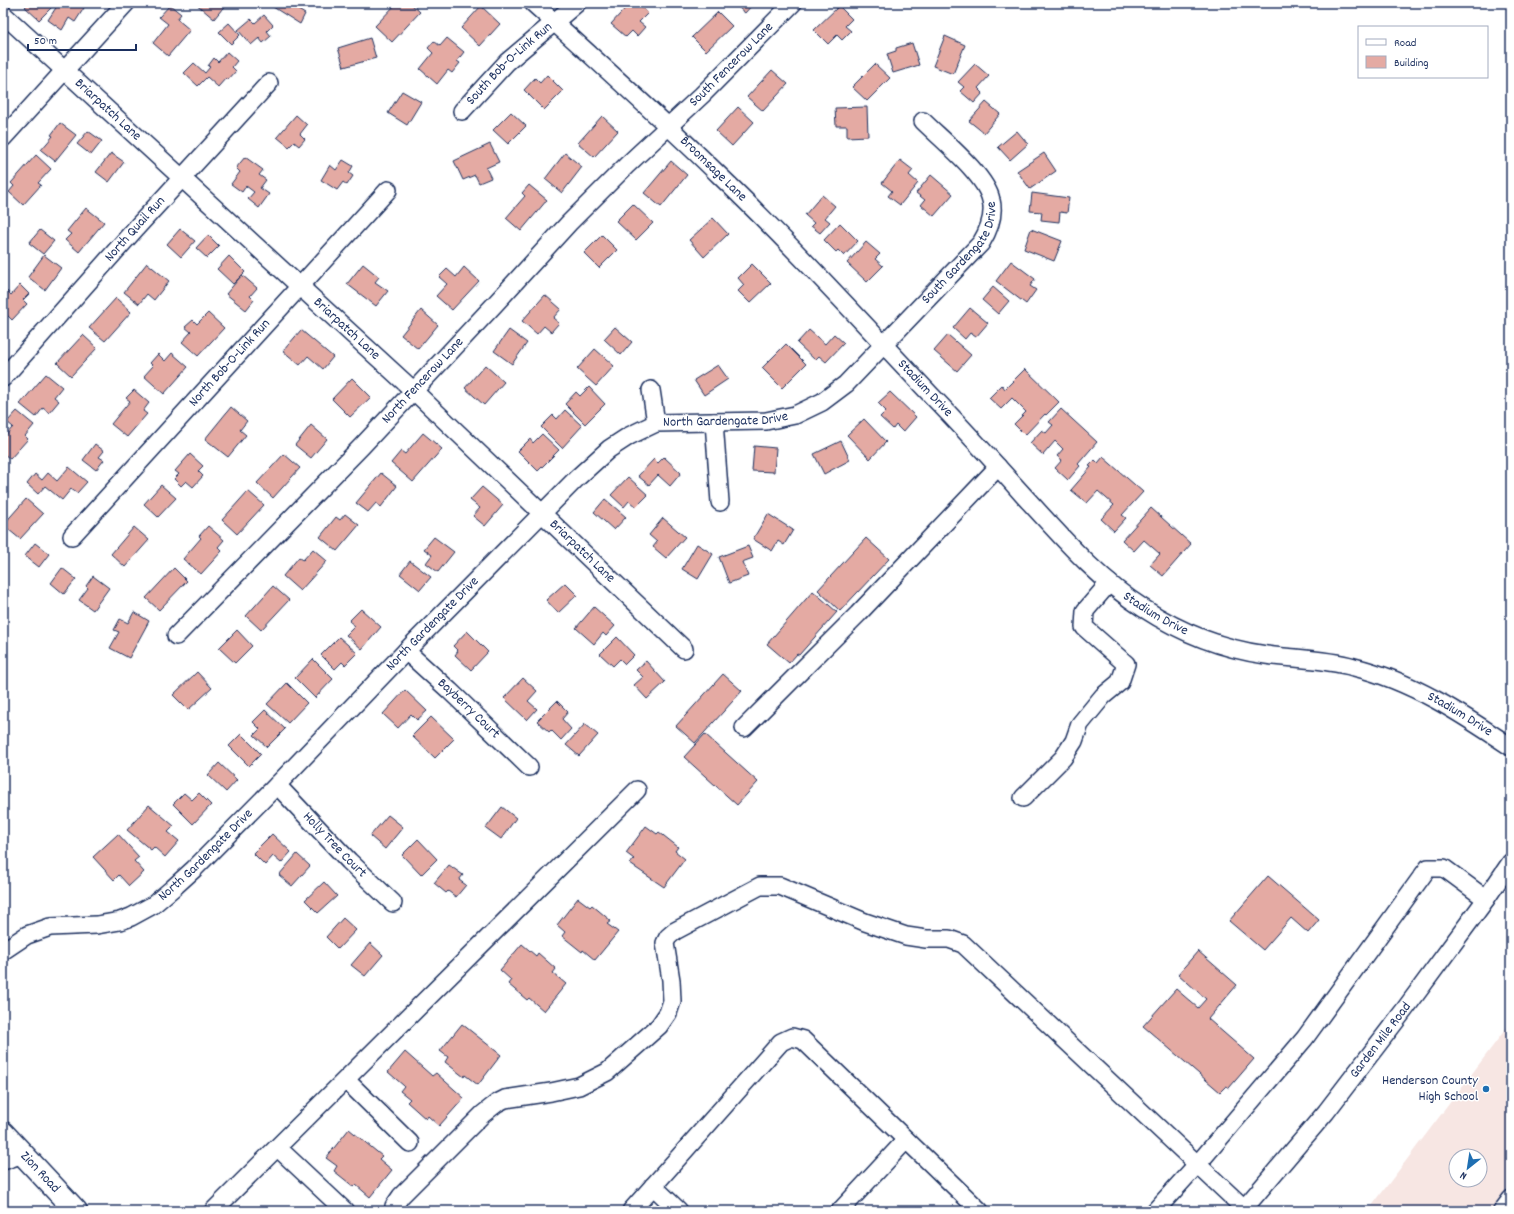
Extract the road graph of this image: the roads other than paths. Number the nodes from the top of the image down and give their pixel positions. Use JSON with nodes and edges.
{"nodes":[{"id":1,"x":126,"y":3,"type":"edge"},
{"id":2,"x":534,"y":3,"type":"edge"},
{"id":3,"x":577,"y":3,"type":"edge"},
{"id":4,"x":792,"y":3,"type":"edge"},
{"id":5,"x":3,"y":14,"type":"edge"},
{"id":6,"x":554,"y":22,"type":"junction"},
{"id":7,"x":64,"y":71,"type":"junction"},
{"id":8,"x":269,"y":83,"type":"dead end"},
{"id":9,"x":462,"y":111,"type":"dead end"},
{"id":10,"x":923,"y":121,"type":"dead end"},
{"id":11,"x":669,"y":126,"type":"junction"},
{"id":12,"x":3,"y":138,"type":"edge"},
{"id":13,"x":183,"y":178,"type":"junction"},
{"id":14,"x":388,"y":190,"type":"dead end"},
{"id":15,"x":300,"y":285,"type":"junction"},
{"id":16,"x":883,"y":345,"type":"junction"},
{"id":17,"x":3,"y":378,"type":"edge"},
{"id":18,"x":651,"y":390,"type":"dead end"},
{"id":19,"x":414,"y":391,"type":"junction"},
{"id":20,"x":714,"y":422,"type":"junction"},
{"id":21,"x":656,"y":423,"type":"junction"},
{"id":22,"x":998,"y":467,"type":"junction"},
{"id":23,"x":720,"y":502,"type":"dead end"},
{"id":24,"x":542,"y":514,"type":"junction"},
{"id":25,"x":72,"y":536,"type":"dead end"},
{"id":26,"x":1110,"y":583,"type":"junction"},
{"id":27,"x":176,"y":636,"type":"dead end"},
{"id":28,"x":684,"y":649,"type":"dead end"},
{"id":29,"x":406,"y":651,"type":"junction"},
{"id":30,"x":744,"y":728,"type":"dead end"},
{"id":31,"x":1511,"y":747,"type":"edge"},
{"id":32,"x":529,"y":767,"type":"dead end"},
{"id":33,"x":277,"y":785,"type":"junction"},
{"id":34,"x":637,"y":790,"type":"dead end"},
{"id":35,"x":1023,"y":798,"type":"dead end"},
{"id":36,"x":1511,"y":862,"type":"edge"},
{"id":37,"x":1486,"y":900,"type":"junction"},
{"id":38,"x":394,"y":903,"type":"dead end"},
{"id":39,"x":3,"y":951,"type":"edge"},
{"id":40,"x":346,"y":1080,"type":"junction"},
{"id":41,"x":3,"y":1133,"type":"edge"},
{"id":42,"x":906,"y":1140,"type":"junction"},
{"id":43,"x":410,"y":1143,"type":"dead end"},
{"id":44,"x":278,"y":1148,"type":"junction"},
{"id":45,"x":13,"y":1158,"type":"edge"},
{"id":46,"x":1197,"y":1165,"type":"junction"},
{"id":47,"x":653,"y":1186,"type":"junction"},
{"id":48,"x":1511,"y":1199,"type":"edge"},
{"id":49,"x":1245,"y":1210,"type":"edge"},
{"id":50,"x":76,"y":1211,"type":"edge"},
{"id":51,"x":213,"y":1211,"type":"edge"},
{"id":52,"x":345,"y":1211,"type":"edge"},
{"id":53,"x":394,"y":1211,"type":"edge"},
{"id":54,"x":631,"y":1211,"type":"edge"},
{"id":55,"x":679,"y":1211,"type":"edge"},
{"id":56,"x":840,"y":1211,"type":"edge"},
{"id":57,"x":980,"y":1211,"type":"edge"},
{"id":58,"x":1155,"y":1211,"type":"edge"},
{"id":59,"x":1502,"y":1211,"type":"edge"}],
"edges":[{"from":1,"to":7,"type":"street"},
{"from":2,"to":6,"type":"street","name":"Broomsage Lane"},
{"from":3,"to":6,"type":"street","name":"South Bob-O-Link Run"},
{"from":4,"to":11,"type":"street","name":"South Fencerow Lane"},
{"from":5,"to":7,"type":"street","name":"Briarpatch Lane"},
{"from":6,"to":9,"type":"street","name":"South Bob-O-Link Run"},
{"from":6,"to":11,"type":"street","name":"Broomsage Lane"},
{"from":7,"to":12,"type":"street"},
{"from":7,"to":13,"type":"street","name":"Briarpatch Lane"},
{"from":8,"to":13,"type":"street","name":"North Quail Run"},
{"from":10,"to":16,"type":"street","name":"South Gardengate Drive"},
{"from":11,"to":16,"type":"street","name":"Broomsage Lane"},
{"from":11,"to":19,"type":"street","name":"North Fencerow Lane"},
{"from":13,"to":15,"type":"street","name":"Briarpatch Lane"},
{"from":13,"to":17,"type":"street","name":"North Quail Run"},
{"from":14,"to":15,"type":"street","name":"North Bob-O-Link Run"},
{"from":15,"to":19,"type":"street","name":"Briarpatch Lane"},
{"from":15,"to":25,"type":"street","name":"North Bob-O-Link Run"},
{"from":16,"to":20,"type":"street","name":"North Gardengate Drive"},
{"from":16,"to":22,"type":"street","name":"Stadium Drive"},
{"from":18,"to":21,"type":"street"},
{"from":19,"to":24,"type":"street","name":"Briarpatch Lane"},
{"from":19,"to":27,"type":"street","name":"North Fencerow Lane"},
{"from":20,"to":21,"type":"street","name":"North Gardengate Drive"},
{"from":20,"to":23,"type":"street"},
{"from":21,"to":24,"type":"street","name":"North Gardengate Drive"},
{"from":22,"to":26,"type":"street","name":"Stadium Drive"},
{"from":22,"to":30,"type":"street"},
{"from":24,"to":28,"type":"street","name":"Briarpatch Lane"},
{"from":24,"to":29,"type":"street","name":"North Gardengate Drive"},
{"from":26,"to":31,"type":"street","name":"Stadium Drive"},
{"from":26,"to":35,"type":"street"},
{"from":29,"to":32,"type":"street","name":"Bayberry Court"},
{"from":29,"to":33,"type":"street","name":"North Gardengate Drive"},
{"from":33,"to":38,"type":"street","name":"Holly Tree Court"},
{"from":33,"to":39,"type":"street","name":"North Gardengate Drive"},
{"from":34,"to":40,"type":"street"},
{"from":36,"to":37,"type":"street","name":"Garden Mile Road"},
{"from":37,"to":46,"type":"street"},
{"from":37,"to":49,"type":"street","name":"Garden Mile Road"},
{"from":40,"to":43,"type":"street"},
{"from":40,"to":44,"type":"street"},
{"from":41,"to":45,"type":"main road","name":"Zion Road"},
{"from":42,"to":47,"type":"street"},
{"from":42,"to":56,"type":"street"},
{"from":42,"to":57,"type":"street"},
{"from":44,"to":51,"type":"street"},
{"from":44,"to":52,"type":"street"},
{"from":45,"to":50,"type":"main road","name":"Zion Road"},
{"from":46,"to":49,"type":"street"},
{"from":46,"to":53,"type":"street"},
{"from":46,"to":58,"type":"street"},
{"from":47,"to":54,"type":"street"},
{"from":47,"to":55,"type":"street"},
{"from":48,"to":59,"type":"street"}]}
